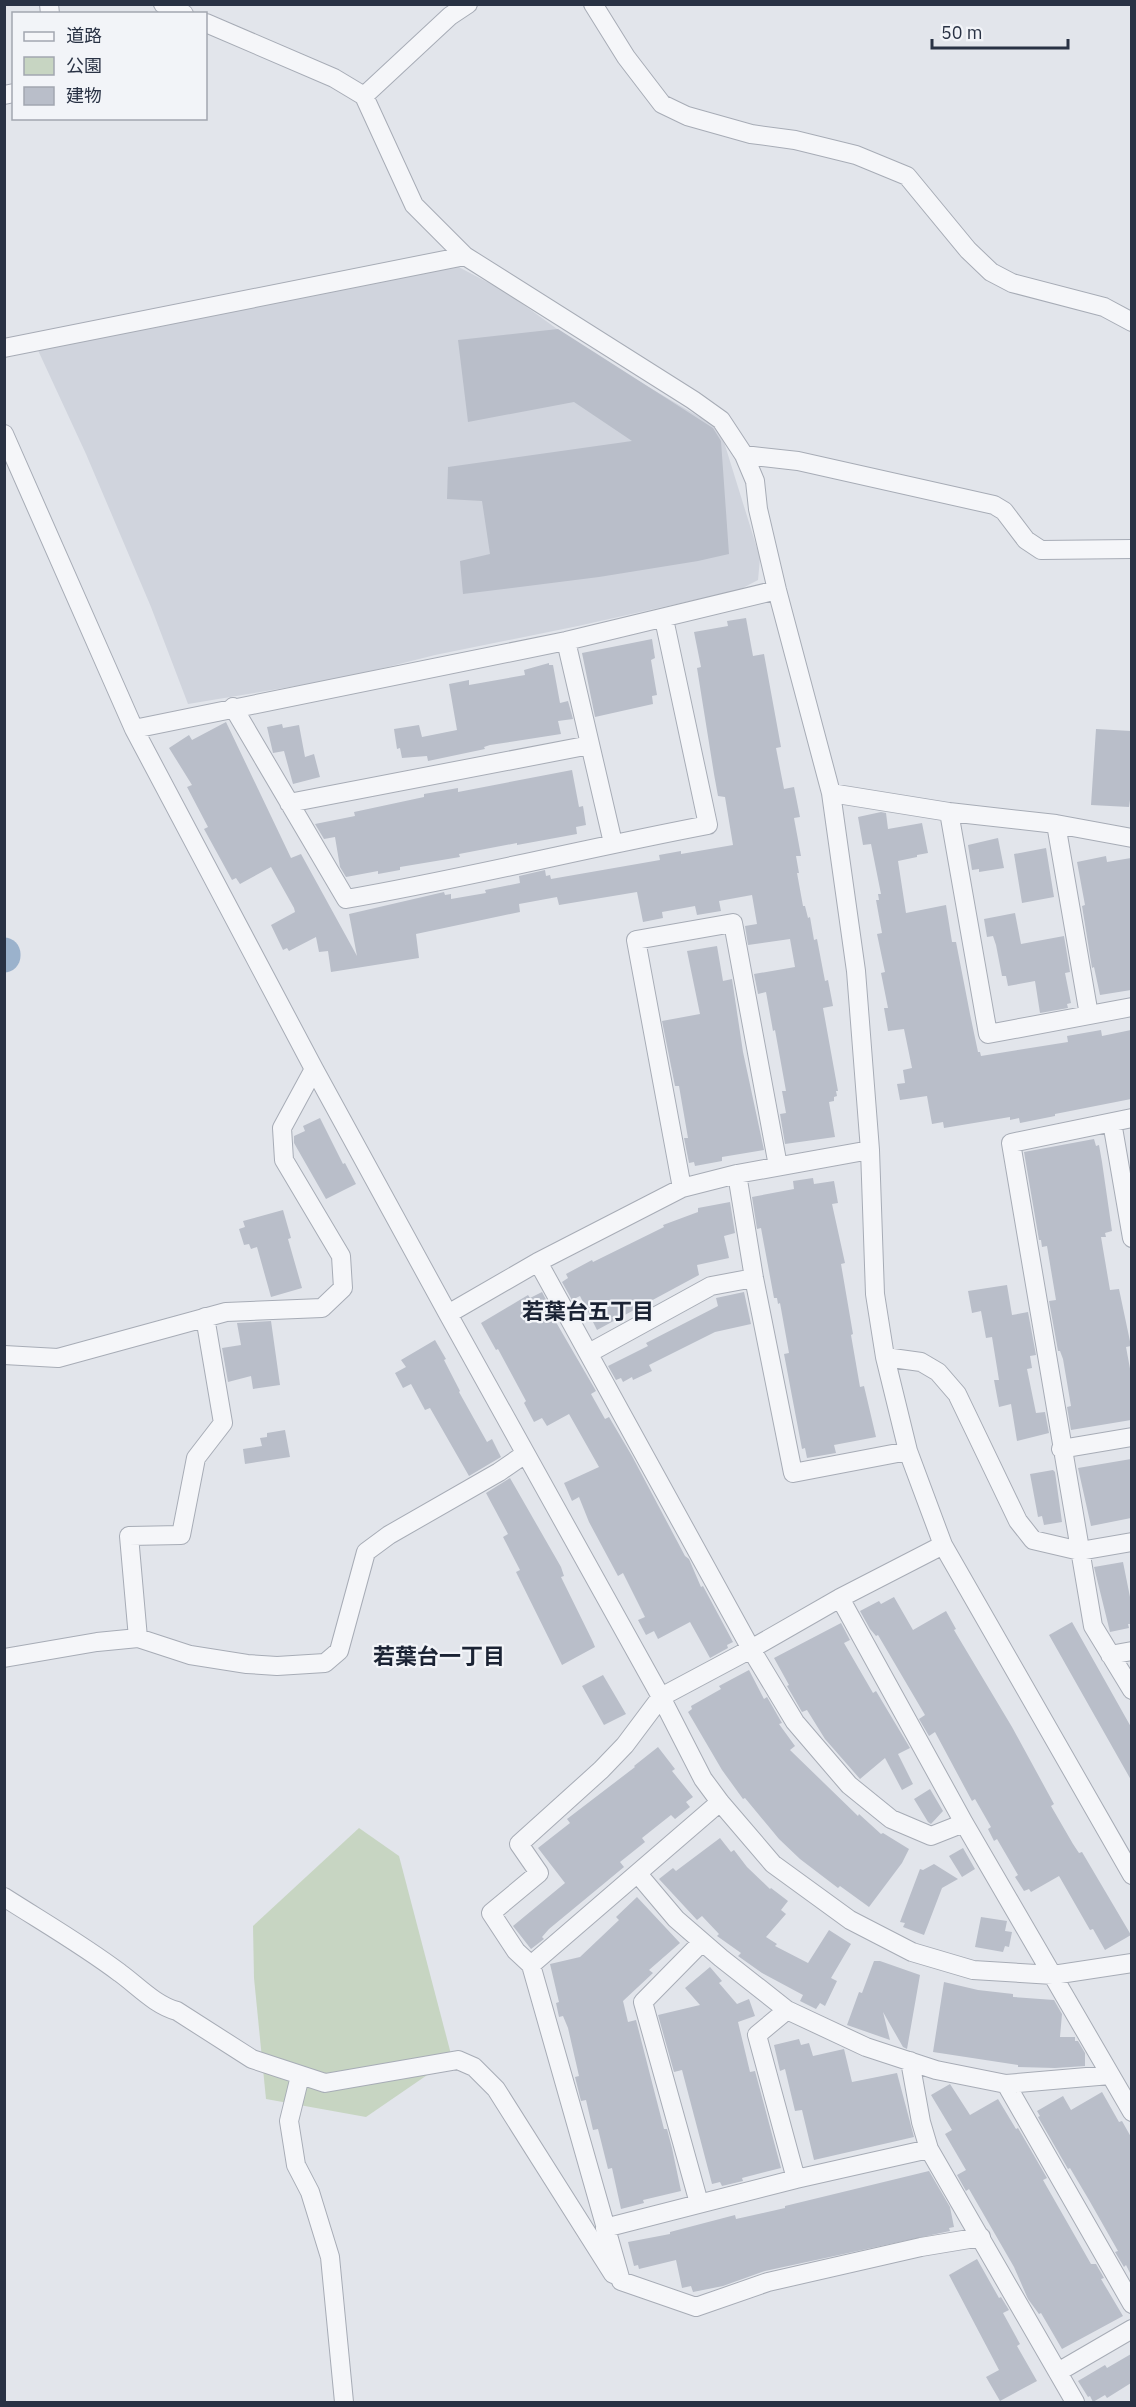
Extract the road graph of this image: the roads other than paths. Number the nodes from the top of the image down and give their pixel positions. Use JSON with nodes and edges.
{"nodes":[{"id":1,"x":163,"y":4,"type":"edge"},
{"id":2,"x":468,"y":4,"type":"edge"},
{"id":3,"x":593,"y":4,"type":"edge"},
{"id":4,"x":180,"y":12,"type":"edge"},
{"id":5,"x":207,"y":23,"type":"edge"},
{"id":6,"x":363,"y":96,"type":"junction"},
{"id":7,"x":465,"y":256,"type":"junction"},
{"id":8,"x":1131,"y":322,"type":"edge"},
{"id":9,"x":4,"y":348,"type":"edge"},
{"id":10,"x":4,"y":434,"type":"edge"},
{"id":11,"x":744,"y":455,"type":"junction"},
{"id":12,"x":1131,"y":549,"type":"edge"},
{"id":13,"x":777,"y":590,"type":"junction"},
{"id":14,"x":664,"y":619,"type":"junction"},
{"id":15,"x":566,"y":641,"type":"junction"},
{"id":16,"x":233,"y":707,"type":"junction"},
{"id":17,"x":134,"y":729,"type":"junction"},
{"id":18,"x":590,"y":745,"type":"junction"},
{"id":19,"x":831,"y":793,"type":"junction"},
{"id":20,"x":289,"y":803,"type":"junction"},
{"id":21,"x":949,"y":812,"type":"junction"},
{"id":22,"x":1056,"y":824,"type":"junction"},
{"id":23,"x":1131,"y":838,"type":"edge"},
{"id":24,"x":613,"y":843,"type":"junction"},
{"id":25,"x":1131,"y":1007,"type":"edge"},
{"id":26,"x":1089,"y":1015,"type":"junction"},
{"id":27,"x":314,"y":1069,"type":"junction"},
{"id":28,"x":1131,"y":1118,"type":"edge"},
{"id":29,"x":1112,"y":1122,"type":"junction"},
{"id":30,"x":870,"y":1150,"type":"junction"},
{"id":31,"x":778,"y":1166,"type":"junction"},
{"id":32,"x":737,"y":1173,"type":"junction"},
{"id":33,"x":682,"y":1188,"type":"junction"},
{"id":34,"x":1131,"y":1238,"type":"edge"},
{"id":35,"x":538,"y":1262,"type":"junction"},
{"id":36,"x":754,"y":1278,"type":"junction"},
{"id":37,"x":448,"y":1314,"type":"junction"},
{"id":38,"x":205,"y":1317,"type":"junction"},
{"id":39,"x":589,"y":1353,"type":"junction"},
{"id":40,"x":4,"y":1355,"type":"edge"},
{"id":41,"x":885,"y":1357,"type":"junction"},
{"id":42,"x":1131,"y":1437,"type":"edge"},
{"id":43,"x":1061,"y":1449,"type":"junction"},
{"id":44,"x":908,"y":1451,"type":"junction"},
{"id":45,"x":525,"y":1454,"type":"junction"},
{"id":46,"x":1131,"y":1542,"type":"edge"},
{"id":47,"x":943,"y":1545,"type":"junction"},
{"id":48,"x":1080,"y":1551,"type":"junction"},
{"id":49,"x":840,"y":1598,"type":"junction"},
{"id":50,"x":138,"y":1638,"type":"junction"},
{"id":51,"x":751,"y":1649,"type":"junction"},
{"id":52,"x":1131,"y":1651,"type":"edge"},
{"id":53,"x":1110,"y":1655,"type":"junction"},
{"id":54,"x":4,"y":1658,"type":"edge"},
{"id":55,"x":1131,"y":1690,"type":"edge"},
{"id":56,"x":661,"y":1697,"type":"junction"},
{"id":57,"x":720,"y":1802,"type":"junction"},
{"id":58,"x":964,"y":1823,"type":"junction"},
{"id":59,"x":638,"y":1874,"type":"junction"},
{"id":60,"x":1131,"y":1875,"type":"edge"},
{"id":61,"x":4,"y":1897,"type":"edge"},
{"id":62,"x":702,"y":1942,"type":"junction"},
{"id":63,"x":1131,"y":1963,"type":"edge"},
{"id":64,"x":531,"y":1965,"type":"junction"},
{"id":65,"x":1053,"y":1975,"type":"junction"},
{"id":66,"x":787,"y":2010,"type":"junction"},
{"id":67,"x":910,"y":2061,"type":"junction"},
{"id":68,"x":1110,"y":2075,"type":"junction"},
{"id":69,"x":300,"y":2076,"type":"junction"},
{"id":70,"x":1006,"y":2084,"type":"junction"},
{"id":71,"x":1131,"y":2112,"type":"edge"},
{"id":72,"x":928,"y":2149,"type":"junction"},
{"id":73,"x":796,"y":2179,"type":"junction"},
{"id":74,"x":699,"y":2203,"type":"junction"},
{"id":75,"x":605,"y":2228,"type":"junction"},
{"id":76,"x":981,"y":2237,"type":"junction"},
{"id":77,"x":621,"y":2281,"type":"junction"},
{"id":78,"x":1131,"y":2304,"type":"edge"},
{"id":79,"x":1131,"y":2330,"type":"edge"},
{"id":80,"x":1058,"y":2372,"type":"junction"},
{"id":81,"x":344,"y":2403,"type":"edge"},
{"id":82,"x":1075,"y":2403,"type":"edge"}],
"edges":[{"from":1,"to":4,"type":"street"},
{"from":2,"to":6,"type":"street"},
{"from":3,"to":8,"type":"street"},
{"from":5,"to":6,"type":"street"},
{"from":6,"to":7,"type":"street"},
{"from":7,"to":9,"type":"street"},
{"from":7,"to":11,"type":"street"},
{"from":10,"to":17,"type":"street"},
{"from":11,"to":12,"type":"street"},
{"from":11,"to":13,"type":"street"},
{"from":13,"to":14,"type":"street"},
{"from":13,"to":19,"type":"street"},
{"from":14,"to":15,"type":"street"},
{"from":14,"to":24,"type":"street"},
{"from":15,"to":16,"type":"street"},
{"from":15,"to":18,"type":"street"},
{"from":16,"to":17,"type":"street"},
{"from":16,"to":20,"type":"street"},
{"from":17,"to":27,"type":"street"},
{"from":18,"to":20,"type":"street"},
{"from":18,"to":24,"type":"street"},
{"from":19,"to":21,"type":"street"},
{"from":19,"to":30,"type":"street"},
{"from":20,"to":24,"type":"street"},
{"from":21,"to":22,"type":"street"},
{"from":21,"to":26,"type":"street"},
{"from":22,"to":23,"type":"street"},
{"from":22,"to":26,"type":"street"},
{"from":25,"to":26,"type":"street"},
{"from":27,"to":37,"type":"street"},
{"from":27,"to":38,"type":"street"},
{"from":28,"to":29,"type":"street"},
{"from":29,"to":34,"type":"street"},
{"from":29,"to":43,"type":"street"},
{"from":30,"to":31,"type":"street"},
{"from":30,"to":41,"type":"street"},
{"from":31,"to":32,"type":"street"},
{"from":31,"to":33,"type":"street"},
{"from":32,"to":33,"type":"street"},
{"from":32,"to":36,"type":"street"},
{"from":33,"to":35,"type":"street"},
{"from":35,"to":37,"type":"street"},
{"from":35,"to":39,"type":"street"},
{"from":36,"to":39,"type":"street"},
{"from":36,"to":44,"type":"street"},
{"from":37,"to":45,"type":"street"},
{"from":38,"to":40,"type":"street"},
{"from":38,"to":50,"type":"street"},
{"from":39,"to":51,"type":"street"},
{"from":41,"to":44,"type":"street"},
{"from":41,"to":48,"type":"street"},
{"from":42,"to":43,"type":"street"},
{"from":43,"to":48,"type":"street"},
{"from":44,"to":47,"type":"street"},
{"from":45,"to":50,"type":"street"},
{"from":45,"to":56,"type":"street"},
{"from":46,"to":48,"type":"street"},
{"from":47,"to":49,"type":"street"},
{"from":47,"to":60,"type":"street"},
{"from":48,"to":53,"type":"street"},
{"from":49,"to":51,"type":"street"},
{"from":49,"to":58,"type":"street"},
{"from":50,"to":54,"type":"street"},
{"from":51,"to":56,"type":"street"},
{"from":51,"to":58,"type":"street"},
{"from":52,"to":53,"type":"street"},
{"from":53,"to":55,"type":"street"},
{"from":56,"to":57,"type":"street"},
{"from":56,"to":64,"type":"street"},
{"from":57,"to":59,"type":"street"},
{"from":57,"to":65,"type":"street"},
{"from":58,"to":65,"type":"street"},
{"from":59,"to":62,"type":"street"},
{"from":59,"to":64,"type":"street"},
{"from":61,"to":69,"type":"street"},
{"from":62,"to":66,"type":"street"},
{"from":62,"to":74,"type":"street"},
{"from":63,"to":65,"type":"street"},
{"from":64,"to":75,"type":"street"},
{"from":65,"to":68,"type":"street"},
{"from":66,"to":67,"type":"street"},
{"from":66,"to":73,"type":"street"},
{"from":67,"to":70,"type":"street"},
{"from":67,"to":72,"type":"street"},
{"from":68,"to":70,"type":"street"},
{"from":68,"to":71,"type":"street"},
{"from":69,"to":77,"type":"street"},
{"from":69,"to":81,"type":"street"},
{"from":70,"to":78,"type":"street"},
{"from":72,"to":73,"type":"street"},
{"from":72,"to":76,"type":"street"},
{"from":73,"to":74,"type":"street"},
{"from":74,"to":75,"type":"street"},
{"from":75,"to":77,"type":"street"},
{"from":76,"to":77,"type":"street"},
{"from":76,"to":80,"type":"street"},
{"from":79,"to":80,"type":"street"},
{"from":80,"to":82,"type":"street"}]}
